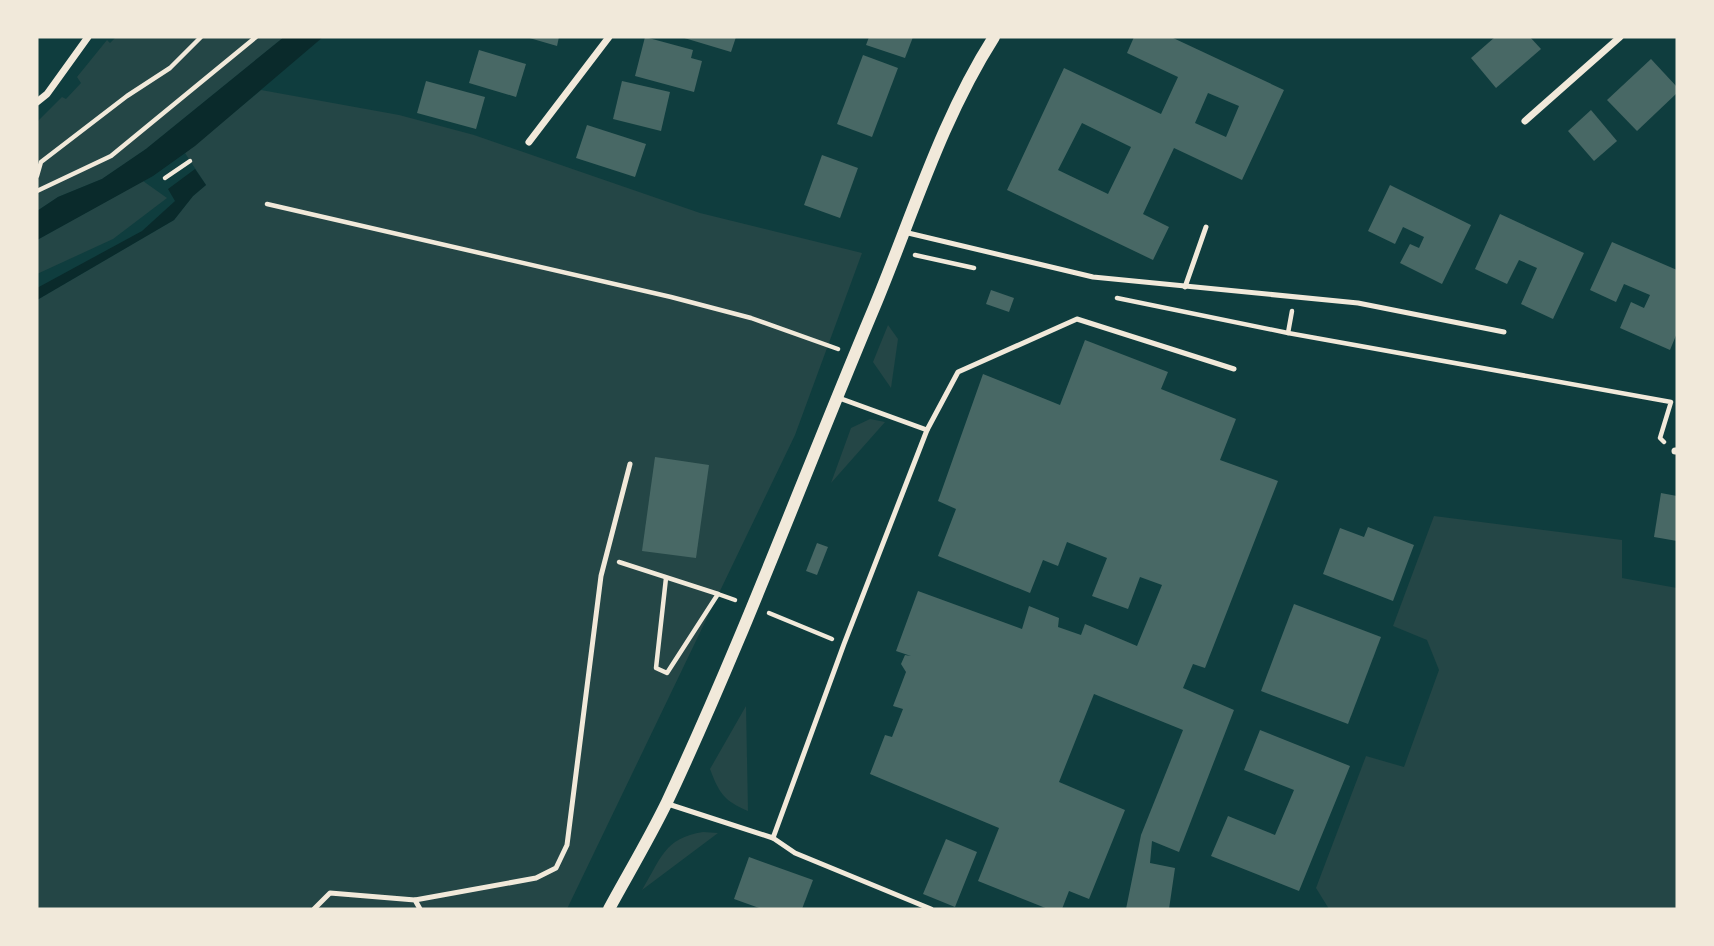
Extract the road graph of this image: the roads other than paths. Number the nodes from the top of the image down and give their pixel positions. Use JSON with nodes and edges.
{"nodes":[{"id":1,"x":88,"y":37,"type":"edge"},
{"id":2,"x":609,"y":37,"type":"edge"},
{"id":3,"x":994,"y":37,"type":"edge"},
{"id":4,"x":1620,"y":37,"type":"edge"},
{"id":5,"x":37,"y":102,"type":"edge"},
{"id":6,"x":1525,"y":121,"type":"dead end"},
{"id":7,"x":529,"y":142,"type":"dead end"},
{"id":8,"x":1206,"y":226,"type":"dead end"},
{"id":9,"x":904,"y":232,"type":"junction"},
{"id":10,"x":1185,"y":287,"type":"junction"},
{"id":11,"x":1504,"y":332,"type":"dead end"},
{"id":12,"x":1234,"y":369,"type":"dead end"},
{"id":13,"x":836,"y":397,"type":"junction"},
{"id":14,"x":927,"y":430,"type":"junction"},
{"id":15,"x":630,"y":464,"type":"dead end"},
{"id":16,"x":666,"y":804,"type":"junction"},
{"id":17,"x":773,"y":838,"type":"junction"},
{"id":18,"x":415,"y":900,"type":"junction"},
{"id":19,"x":314,"y":909,"type":"edge"},
{"id":20,"x":420,"y":909,"type":"edge"},
{"id":21,"x":609,"y":909,"type":"edge"},
{"id":22,"x":931,"y":909,"type":"edge"}],
"edges":[{"from":1,"to":5,"type":"street"},
{"from":2,"to":7,"type":"street"},
{"from":3,"to":9,"type":"street"},
{"from":4,"to":6,"type":"street"},
{"from":8,"to":10,"type":"lane"},
{"from":9,"to":10,"type":"lane"},
{"from":9,"to":13,"type":"street"},
{"from":10,"to":11,"type":"lane"},
{"from":12,"to":14,"type":"lane"},
{"from":13,"to":14,"type":"lane"},
{"from":13,"to":16,"type":"street"},
{"from":14,"to":17,"type":"lane"},
{"from":15,"to":18,"type":"lane"},
{"from":16,"to":17,"type":"lane"},
{"from":16,"to":21,"type":"street"},
{"from":17,"to":22,"type":"lane"},
{"from":18,"to":19,"type":"lane"},
{"from":18,"to":20,"type":"lane"}]}
